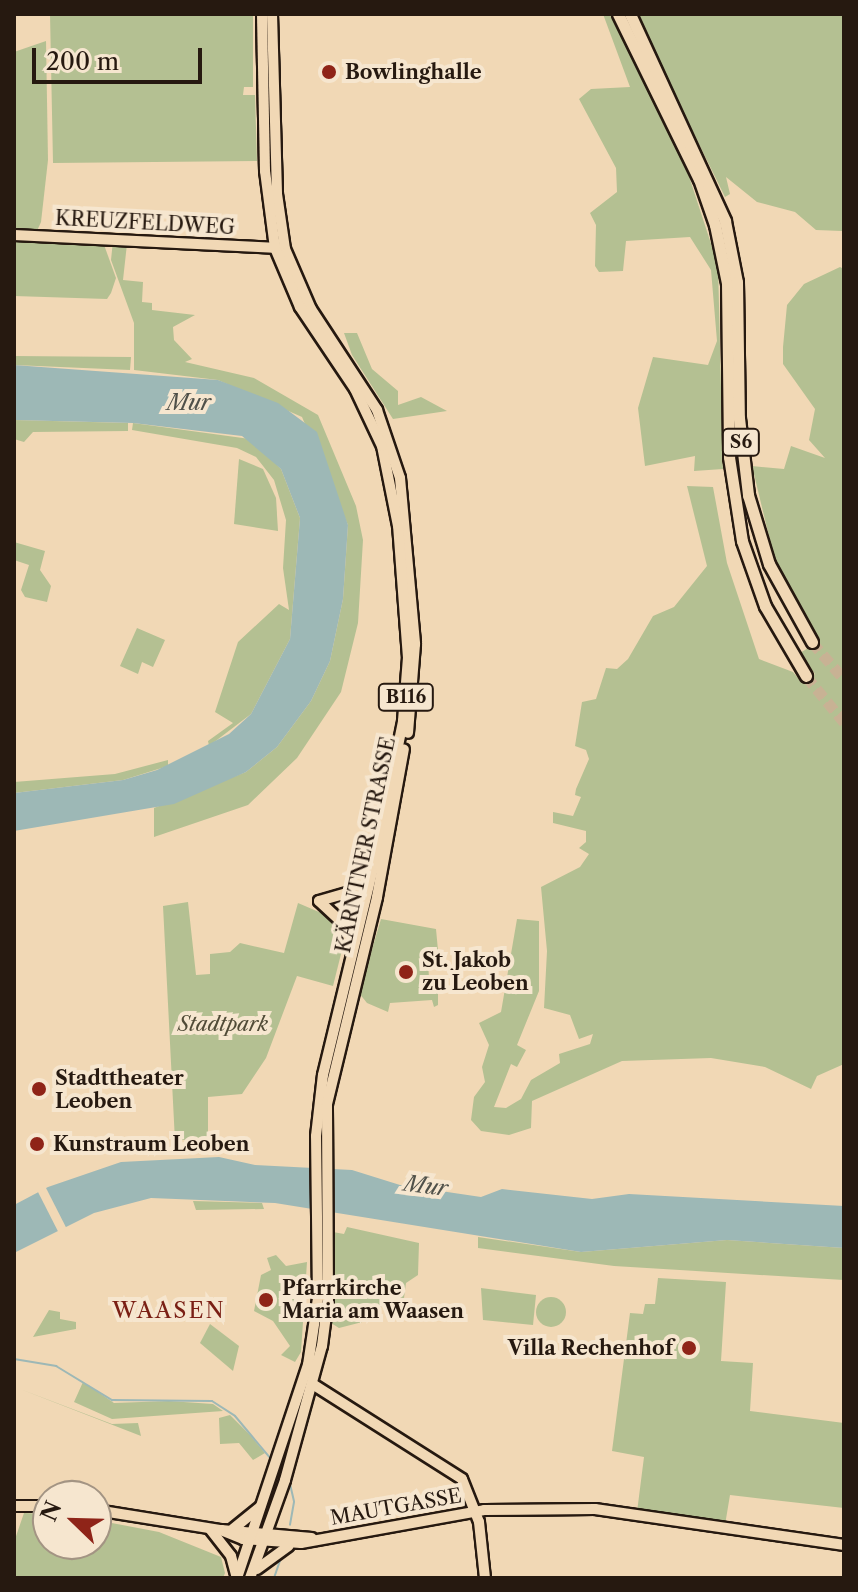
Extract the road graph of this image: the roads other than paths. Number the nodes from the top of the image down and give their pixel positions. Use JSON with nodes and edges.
{"nodes":[{"id":1,"x":262,"y":14,"type":"edge"},
{"id":2,"x":272,"y":14,"type":"edge"},
{"id":3,"x":618,"y":14,"type":"edge"},
{"id":4,"x":630,"y":14,"type":"edge"},
{"id":5,"x":14,"y":235,"type":"edge"},
{"id":6,"x":275,"y":248,"type":"junction"},
{"id":7,"x":731,"y":277,"type":"junction"},
{"id":8,"x":812,"y":642,"type":"tunnel mouth"},
{"id":9,"x":806,"y":676,"type":"tunnel mouth"},
{"id":10,"x":374,"y":864,"type":"junction"},
{"id":11,"x":352,"y":949,"type":"junction"},
{"id":12,"x":320,"y":1136,"type":"junction"},
{"id":13,"x":312,"y":1370,"type":"junction"},
{"id":14,"x":314,"y":1385,"type":"junction"},
{"id":15,"x":267,"y":1498,"type":"junction"},
{"id":16,"x":277,"y":1508,"type":"junction"},
{"id":17,"x":112,"y":1513,"type":"edge"},
{"id":18,"x":478,"y":1517,"type":"junction"},
{"id":19,"x":220,"y":1530,"type":"junction"},
{"id":20,"x":264,"y":1537,"type":"junction"},
{"id":21,"x":298,"y":1540,"type":"junction"},
{"id":22,"x":844,"y":1545,"type":"edge"},
{"id":23,"x":251,"y":1576,"type":"edge"},
{"id":24,"x":237,"y":1578,"type":"edge"},
{"id":25,"x":485,"y":1578,"type":"edge"}],
"edges":[{"from":1,"to":6,"type":"main road","name":"KÄRNTNER STRASSE","number":"B116"},
{"from":2,"to":6,"type":"main road","name":"KÄRNTNER STRASSE","number":"B116"},
{"from":3,"to":7,"type":"highway","number":"S6"},
{"from":4,"to":7,"type":"highway","number":"S6"},
{"from":5,"to":6,"type":"main road","name":"KREUZFELDWEG"},
{"from":6,"to":10,"type":"main road","name":"KÄRNTNER STRASSE","number":"B116"},
{"from":6,"to":12,"type":"main road","name":"KÄRNTNER STRASSE","number":"B116"},
{"from":7,"to":8,"type":"highway","number":"S6"},
{"from":7,"to":9,"type":"highway","number":"S6"},
{"from":10,"to":11,"type":"main road","name":"KÄRNTNER STRASSE","number":"B116"},
{"from":10,"to":11,"type":"main road"},
{"from":11,"to":12,"type":"main road","name":"KÄRNTNER STRASSE","number":"B116"},
{"from":12,"to":13,"type":"main road","name":"KÄRNTNER STRASSE","number":"B116"},
{"from":13,"to":14,"type":"main road","number":"B116"},
{"from":13,"to":15,"type":"main road","number":"B116"},
{"from":14,"to":16,"type":"main road","number":"B116"},
{"from":14,"to":18,"type":"main road"},
{"from":15,"to":19,"type":"main road"},
{"from":15,"to":20,"type":"main road","number":"B116"},
{"from":16,"to":20,"type":"main road","number":"B116"},
{"from":16,"to":21,"type":"main road"},
{"from":17,"to":19,"type":"main road","name":"MAUTGASSE"},
{"from":18,"to":21,"type":"main road","name":"MAUTGASSE"},
{"from":18,"to":22,"type":"main road","name":"MAUTGASSE"},
{"from":18,"to":25,"type":"main road"},
{"from":19,"to":20,"type":"main road","name":"MAUTGASSE"},
{"from":19,"to":24,"type":"main road"},
{"from":20,"to":21,"type":"main road","name":"MAUTGASSE"},
{"from":20,"to":23,"type":"main road"},
{"from":20,"to":24,"type":"main road"},
{"from":21,"to":23,"type":"main road"}]}
